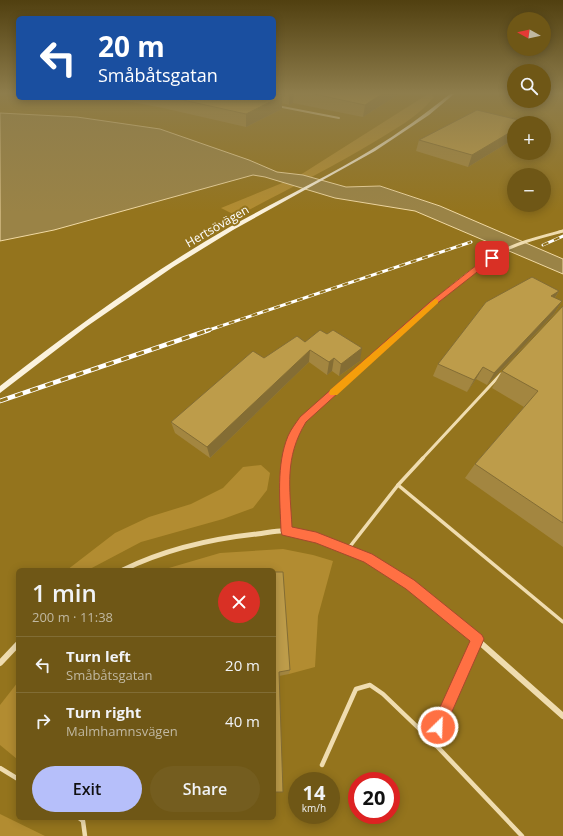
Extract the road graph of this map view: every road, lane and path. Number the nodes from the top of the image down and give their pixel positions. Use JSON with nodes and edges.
{"nodes":[{"id":1,"x":402,"y":133,"type":"edge"},
{"id":2,"x":563,"y":231,"type":"edge"},
{"id":3,"x":504,"y":371,"type":"edge"},
{"id":4,"x":0,"y":390,"type":"edge"},
{"id":5,"x":398,"y":485,"type":"junction"},
{"id":6,"x":286,"y":531,"type":"junction"},
{"id":7,"x":348,"y":549,"type":"junction"},
{"id":8,"x":127,"y":568,"type":"edge"},
{"id":9,"x":563,"y":622,"type":"edge"},
{"id":10,"x":477,"y":639,"type":"junction"},
{"id":11,"x":16,"y":646,"type":"edge"},
{"id":12,"x":0,"y":663,"type":"edge"},
{"id":13,"x":563,"y":716,"type":"edge"},
{"id":14,"x":432,"y":741,"type":"junction"},
{"id":15,"x":322,"y":765,"type":"dead end"},
{"id":16,"x":0,"y":768,"type":"edge"},
{"id":17,"x":16,"y":778,"type":"edge"},
{"id":18,"x":82,"y":820,"type":"edge"},
{"id":19,"x":86,"y":836,"type":"edge"},
{"id":20,"x":522,"y":836,"type":"edge"}],
"edges":[{"from":1,"to":4,"type":"main road","name":"Hertsövägen"},
{"from":2,"to":6,"type":"street"},
{"from":3,"to":5,"type":"lane"},
{"from":5,"to":7,"type":"lane"},
{"from":5,"to":9,"type":"lane"},
{"from":6,"to":7,"type":"street"},
{"from":6,"to":8,"type":"street"},
{"from":7,"to":10,"type":"street"},
{"from":10,"to":13,"type":"street"},
{"from":10,"to":14,"type":"lane"},
{"from":11,"to":12,"type":"street"},
{"from":14,"to":15,"type":"lane"},
{"from":14,"to":20,"type":"lane"},
{"from":16,"to":17,"type":"lane"},
{"from":18,"to":19,"type":"lane"}]}
